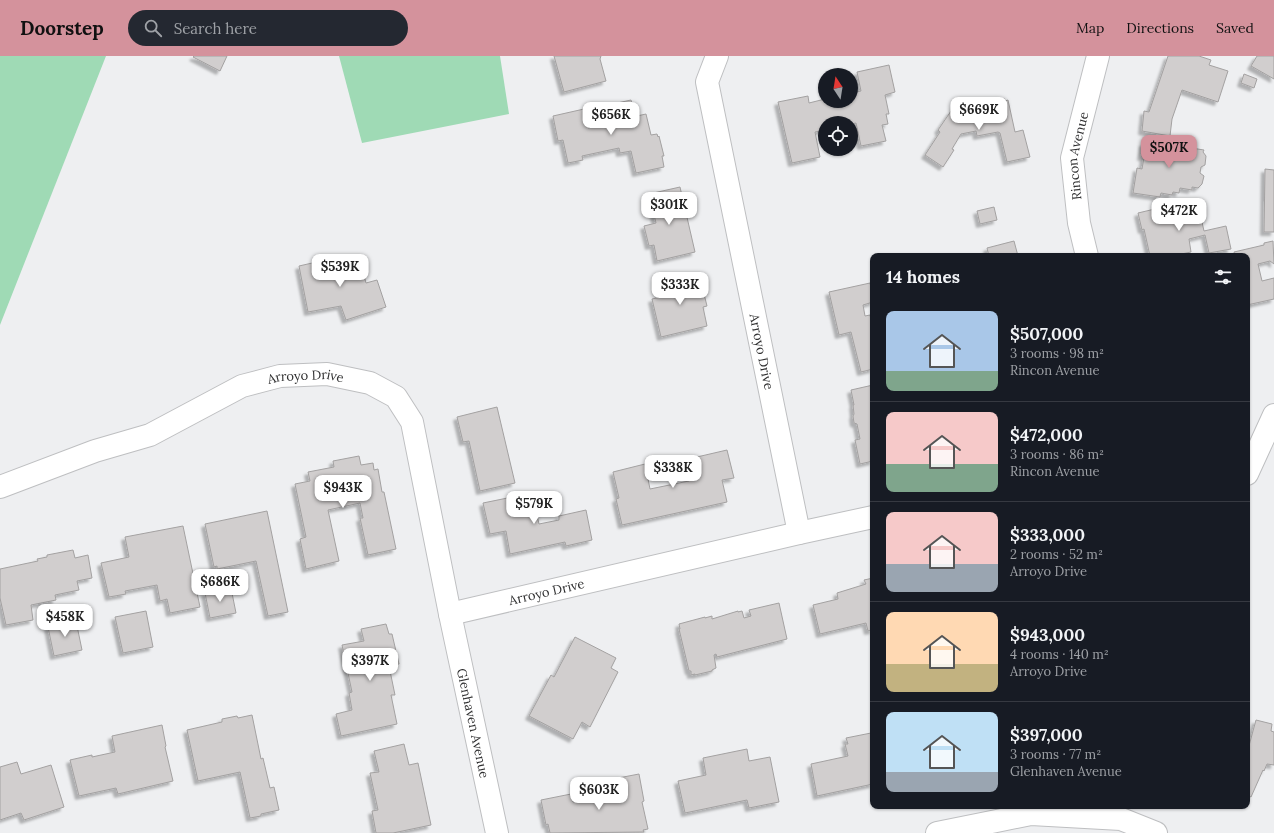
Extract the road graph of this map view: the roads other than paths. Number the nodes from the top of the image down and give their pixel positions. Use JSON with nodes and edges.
{"nodes":[{"id":1,"x":717,"y":56,"type":"edge"},
{"id":2,"x":1098,"y":56,"type":"edge"},
{"id":3,"x":1085,"y":253,"type":"edge"},
{"id":4,"x":1274,"y":415,"type":"edge"},
{"id":5,"x":1250,"y":467,"type":"edge"},
{"id":6,"x":0,"y":487,"type":"edge"},
{"id":7,"x":870,"y":518,"type":"edge"},
{"id":8,"x":799,"y":533,"type":"junction"},
{"id":9,"x":450,"y":614,"type":"junction"},
{"id":10,"x":497,"y":833,"type":"edge"},
{"id":11,"x":937,"y":833,"type":"edge"},
{"id":12,"x":1156,"y":833,"type":"edge"}],
"edges":[{"from":1,"to":8,"type":"street","name":"Arroyo Drive"},
{"from":2,"to":3,"type":"street","name":"Rincon Avenue"},
{"from":4,"to":5,"type":"street"},
{"from":6,"to":9,"type":"street","name":"Arroyo Drive"},
{"from":7,"to":8,"type":"street"},
{"from":8,"to":9,"type":"street","name":"Arroyo Drive"},
{"from":9,"to":10,"type":"street","name":"Glenhaven Avenue"},
{"from":11,"to":12,"type":"street"}]}
